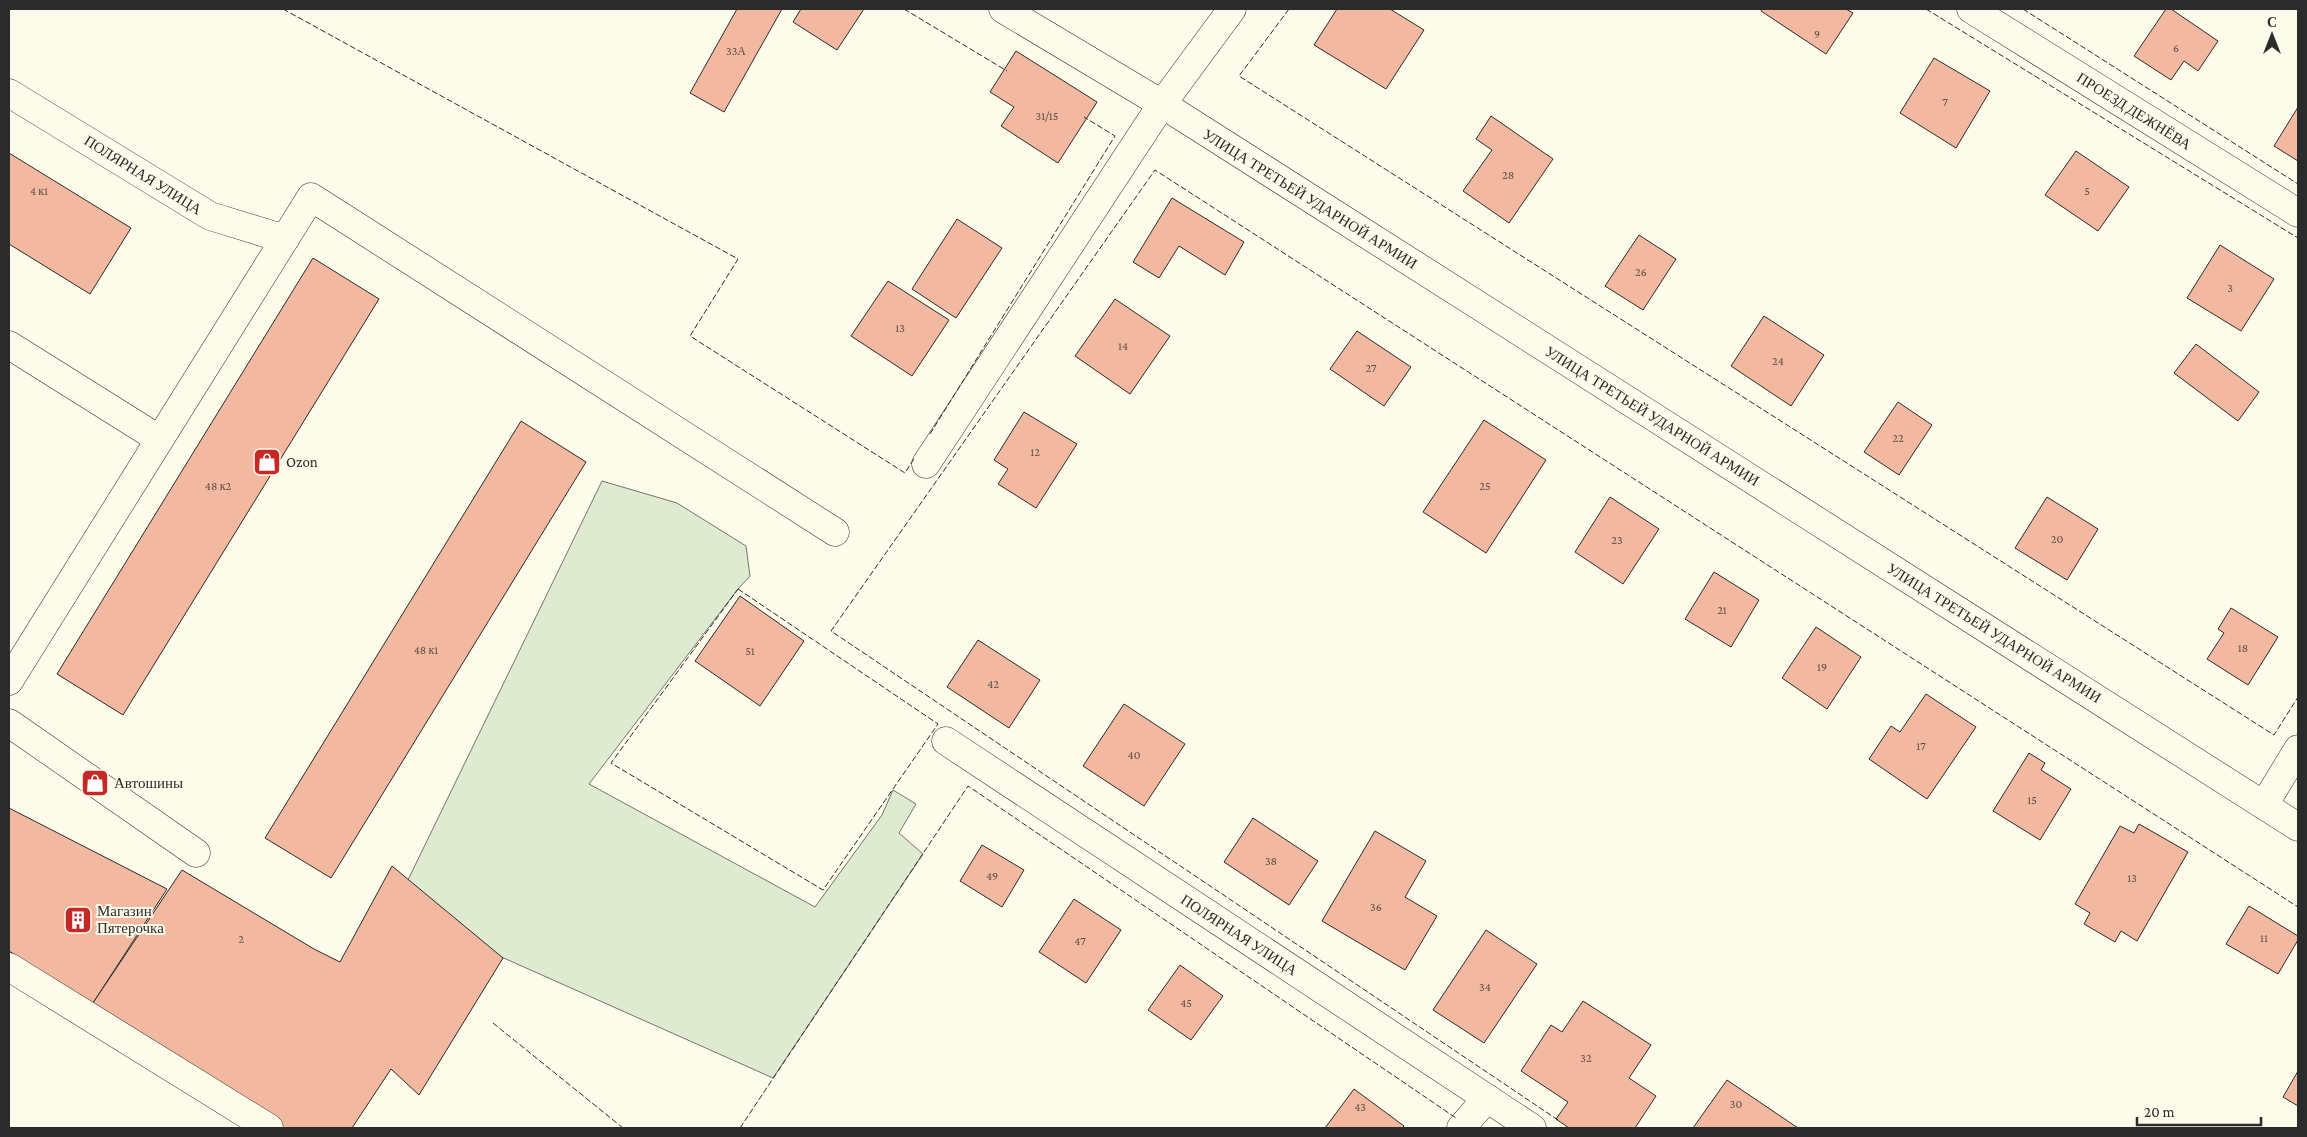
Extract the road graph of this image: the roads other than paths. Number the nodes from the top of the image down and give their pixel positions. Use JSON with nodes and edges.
{"nodes":[{"id":1,"x":1003,"y":9,"type":"edge"},
{"id":2,"x":1232,"y":9,"type":"edge"},
{"id":3,"x":1970,"y":9,"type":"edge"},
{"id":4,"x":9,"y":93,"type":"edge"},
{"id":5,"x":1162,"y":104,"type":"junction"},
{"id":6,"x":2298,"y":213,"type":"edge"},
{"id":7,"x":284,"y":239,"type":"junction"},
{"id":8,"x":9,"y":346,"type":"edge"},
{"id":9,"x":159,"y":439,"type":"junction"},
{"id":10,"x":926,"y":464,"type":"dead end"},
{"id":11,"x":836,"y":532,"type":"dead end"},
{"id":12,"x":9,"y":681,"type":"edge"},
{"id":13,"x":9,"y":723,"type":"edge"},
{"id":14,"x":946,"y":741,"type":"dead end"},
{"id":15,"x":2298,"y":749,"type":"edge"},
{"id":16,"x":2264,"y":805,"type":"junction"},
{"id":17,"x":2298,"y":827,"type":"edge"},
{"id":18,"x":196,"y":853,"type":"dead end"},
{"id":19,"x":9,"y":967,"type":"edge"},
{"id":20,"x":1487,"y":1098,"type":"junction"},
{"id":21,"x":267,"y":1128,"type":"edge"},
{"id":22,"x":1461,"y":1128,"type":"edge"},
{"id":23,"x":1532,"y":1128,"type":"edge"}],
"edges":[{"from":1,"to":5,"type":"street","name":"УЛИЦА ТРЕТЬЕЙ УДАРНОЙ АРМИИ"},
{"from":2,"to":5,"type":"street"},
{"from":3,"to":6,"type":"street","name":"ПРОЕЗД ДЕЖНЁВА"},
{"from":4,"to":7,"type":"street","name":"ПОЛЯРНАЯ УЛИЦА"},
{"from":5,"to":10,"type":"street"},
{"from":5,"to":16,"type":"street","name":"УЛИЦА ТРЕТЬЕЙ УДАРНОЙ АРМИИ"},
{"from":7,"to":9,"type":"street"},
{"from":7,"to":11,"type":"street"},
{"from":8,"to":9,"type":"street"},
{"from":9,"to":12,"type":"street"},
{"from":13,"to":18,"type":"street"},
{"from":14,"to":20,"type":"street","name":"ПОЛЯРНАЯ УЛИЦА"},
{"from":15,"to":16,"type":"street"},
{"from":16,"to":17,"type":"street","name":"УЛИЦА ТРЕТЬЕЙ УДАРНОЙ АРМИИ"},
{"from":19,"to":21,"type":"street"},
{"from":20,"to":22,"type":"street"},
{"from":20,"to":23,"type":"street","name":"ПОЛЯРНАЯ УЛИЦА"}]}
